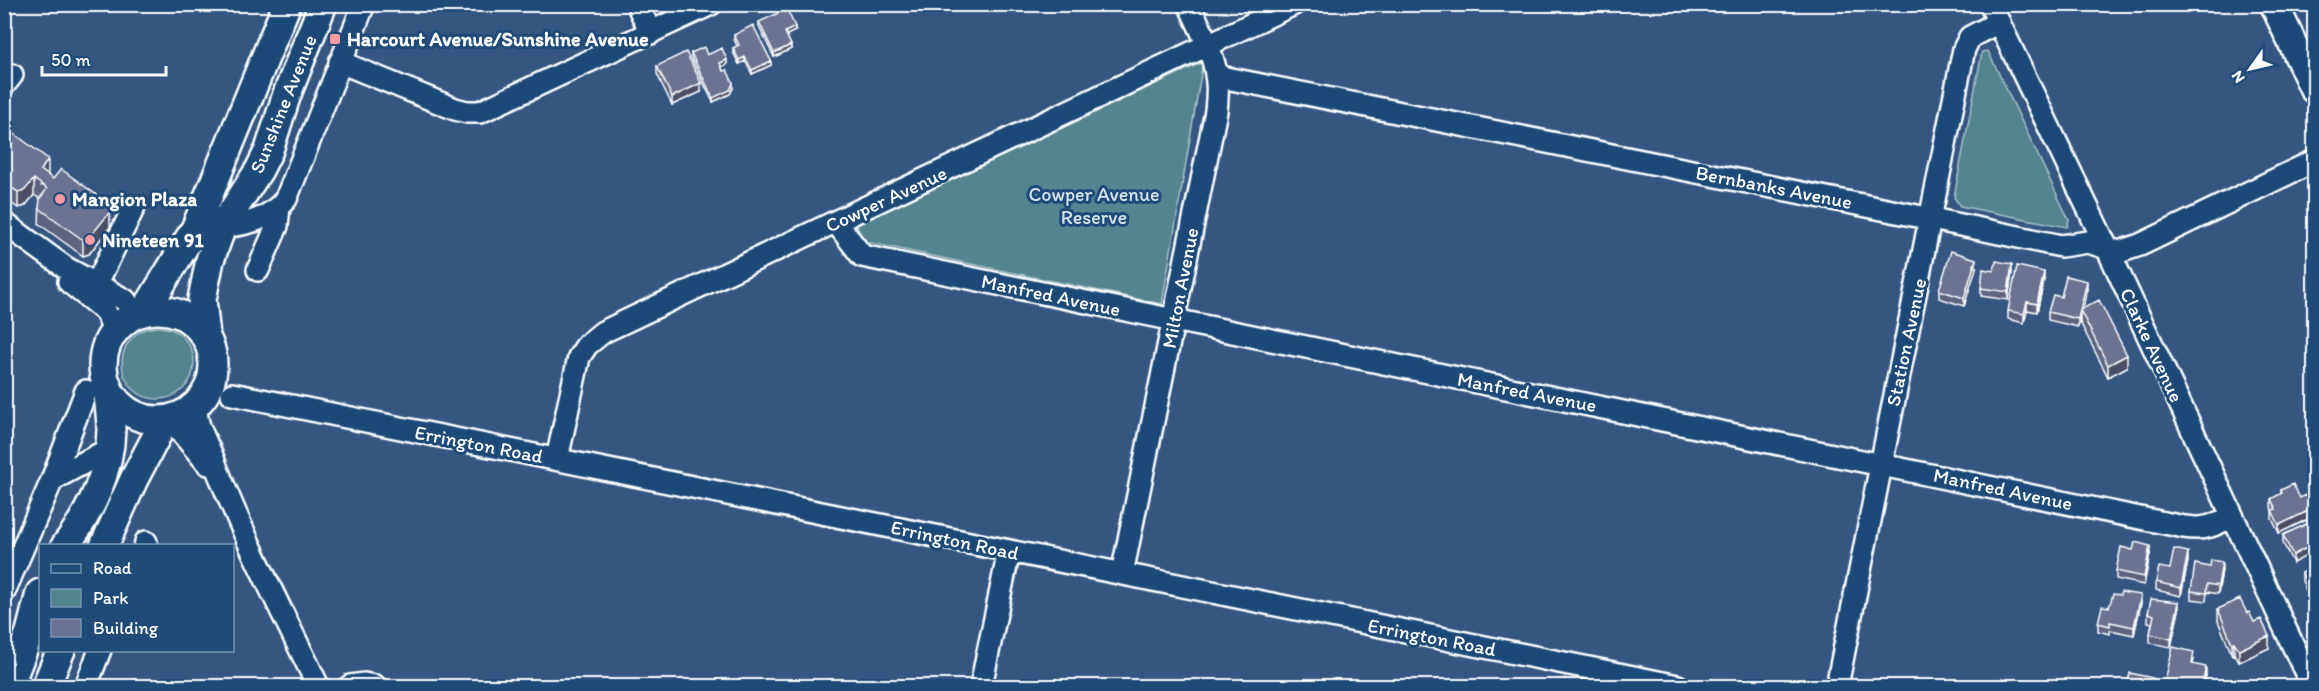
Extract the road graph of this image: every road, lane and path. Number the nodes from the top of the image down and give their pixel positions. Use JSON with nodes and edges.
{"nodes":[{"id":1,"x":287,"y":4,"type":"edge"},
{"id":2,"x":323,"y":4,"type":"edge"},
{"id":3,"x":364,"y":4,"type":"edge"},
{"id":4,"x":639,"y":4,"type":"edge"},
{"id":5,"x":711,"y":4,"type":"edge"},
{"id":6,"x":1189,"y":4,"type":"edge"},
{"id":7,"x":1294,"y":4,"type":"edge"},
{"id":8,"x":2274,"y":4,"type":"edge"},
{"id":9,"x":1994,"y":14,"type":"edge"},
{"id":10,"x":651,"y":33,"type":"junction"},
{"id":11,"x":1208,"y":45,"type":"junction"},
{"id":12,"x":340,"y":62,"type":"junction"},
{"id":13,"x":1216,"y":76,"type":"junction"},
{"id":14,"x":2314,"y":89,"type":"edge"},
{"id":15,"x":2314,"y":161,"type":"edge"},
{"id":16,"x":135,"y":207,"type":"dead end"},
{"id":17,"x":279,"y":207,"type":"junction"},
{"id":18,"x":1932,"y":219,"type":"junction"},
{"id":19,"x":836,"y":222,"type":"junction"},
{"id":20,"x":4,"y":223,"type":"edge"},
{"id":21,"x":222,"y":227,"type":"junction"},
{"id":22,"x":4,"y":235,"type":"edge"},
{"id":23,"x":2108,"y":250,"type":"junction"},
{"id":24,"x":258,"y":270,"type":"dead end"},
{"id":25,"x":96,"y":285,"type":"junction"},
{"id":26,"x":141,"y":313,"type":"junction"},
{"id":27,"x":1174,"y":320,"type":"junction"},
{"id":28,"x":115,"y":331,"type":"junction"},
{"id":29,"x":206,"y":338,"type":"junction"},
{"id":30,"x":96,"y":387,"type":"junction"},
{"id":31,"x":232,"y":394,"type":"dead end"},
{"id":32,"x":197,"y":404,"type":"junction"},
{"id":33,"x":168,"y":419,"type":"junction"},
{"id":34,"x":109,"y":449,"type":"junction"},
{"id":35,"x":557,"y":459,"type":"junction"},
{"id":36,"x":1880,"y":464,"type":"junction"},
{"id":37,"x":52,"y":480,"type":"junction"},
{"id":38,"x":221,"y":482,"type":"junction"},
{"id":39,"x":2232,"y":516,"type":"junction"},
{"id":40,"x":107,"y":543,"type":"edge"},
{"id":41,"x":66,"y":544,"type":"edge"},
{"id":42,"x":1009,"y":551,"type":"junction"},
{"id":43,"x":1122,"y":574,"type":"junction"},
{"id":44,"x":4,"y":592,"type":"edge"},
{"id":45,"x":39,"y":597,"type":"edge"},
{"id":46,"x":61,"y":652,"type":"edge"},
{"id":47,"x":100,"y":652,"type":"edge"},
{"id":48,"x":1835,"y":684,"type":"edge"},
{"id":49,"x":9,"y":687,"type":"edge"},
{"id":50,"x":46,"y":687,"type":"edge"},
{"id":51,"x":86,"y":687,"type":"edge"},
{"id":52,"x":318,"y":687,"type":"edge"},
{"id":53,"x":350,"y":687,"type":"edge"},
{"id":54,"x":375,"y":687,"type":"edge"},
{"id":55,"x":981,"y":687,"type":"edge"},
{"id":56,"x":1678,"y":687,"type":"edge"},
{"id":57,"x":2312,"y":687,"type":"edge"}],
"edges":[{"from":1,"to":26,"type":"main road","name":"Sunshine Avenue"},
{"from":2,"to":21,"type":"main road","name":"Sunshine Avenue"},
{"from":3,"to":12,"type":"street"},
{"from":4,"to":10,"type":"street"},
{"from":5,"to":10,"type":"street"},
{"from":6,"to":11,"type":"street","name":"Milton Avenue"},
{"from":7,"to":11,"type":"street","name":"Cowper Avenue"},
{"from":8,"to":14,"type":"main road"},
{"from":9,"to":18,"type":"street","name":"Station Avenue"},
{"from":9,"to":23,"type":"street","name":"Clarke Avenue"},
{"from":10,"to":12,"type":"street"},
{"from":11,"to":13,"type":"street","name":"Milton Avenue"},
{"from":11,"to":19,"type":"street","name":"Cowper Avenue"},
{"from":12,"to":17,"type":"street"},
{"from":13,"to":18,"type":"street","name":"Bernbanks Avenue"},
{"from":13,"to":27,"type":"street","name":"Milton Avenue"},
{"from":15,"to":23,"type":"street","name":"Bernbanks Avenue"},
{"from":16,"to":25,"type":"street"},
{"from":17,"to":21,"type":"street"},
{"from":17,"to":24,"type":"street"},
{"from":18,"to":23,"type":"street","name":"Bernbanks Avenue"},
{"from":18,"to":36,"type":"street","name":"Station Avenue"},
{"from":19,"to":27,"type":"street","name":"Manfred Avenue"},
{"from":19,"to":35,"type":"street","name":"Cowper Avenue"},
{"from":20,"to":25,"type":"street"},
{"from":21,"to":29,"type":"main road","name":"Sunshine Avenue"},
{"from":22,"to":28,"type":"street"},
{"from":23,"to":39,"type":"street","name":"Clarke Avenue"},
{"from":25,"to":26,"type":"street"},
{"from":26,"to":28,"type":"main road"},
{"from":26,"to":29,"type":"main road"},
{"from":27,"to":36,"type":"street","name":"Manfred Avenue"},
{"from":27,"to":43,"type":"street","name":"Milton Avenue"},
{"from":28,"to":30,"type":"main road"},
{"from":29,"to":32,"type":"main road"},
{"from":30,"to":33,"type":"main road"},
{"from":30,"to":34,"type":"main road"},
{"from":30,"to":37,"type":"street"},
{"from":31,"to":35,"type":"street","name":"Errington Road"},
{"from":32,"to":33,"type":"main road"},
{"from":32,"to":38,"type":"street"},
{"from":33,"to":38,"type":"street"},
{"from":33,"to":40,"type":"main road"},
{"from":34,"to":37,"type":"street"},
{"from":34,"to":41,"type":"main road"},
{"from":35,"to":42,"type":"street","name":"Errington Road"},
{"from":36,"to":39,"type":"street","name":"Manfred Avenue"},
{"from":36,"to":48,"type":"street","name":"Station Avenue"},
{"from":37,"to":44,"type":"street"},
{"from":38,"to":52,"type":"street"},
{"from":39,"to":57,"type":"street","name":"Clarke Avenue"},
{"from":42,"to":43,"type":"street","name":"Errington Road"},
{"from":42,"to":55,"type":"street"},
{"from":43,"to":56,"type":"street","name":"Errington Road"},
{"from":45,"to":49,"type":"main road"},
{"from":46,"to":50,"type":"main road"},
{"from":47,"to":51,"type":"street"},
{"from":53,"to":54,"type":"street"}]}
